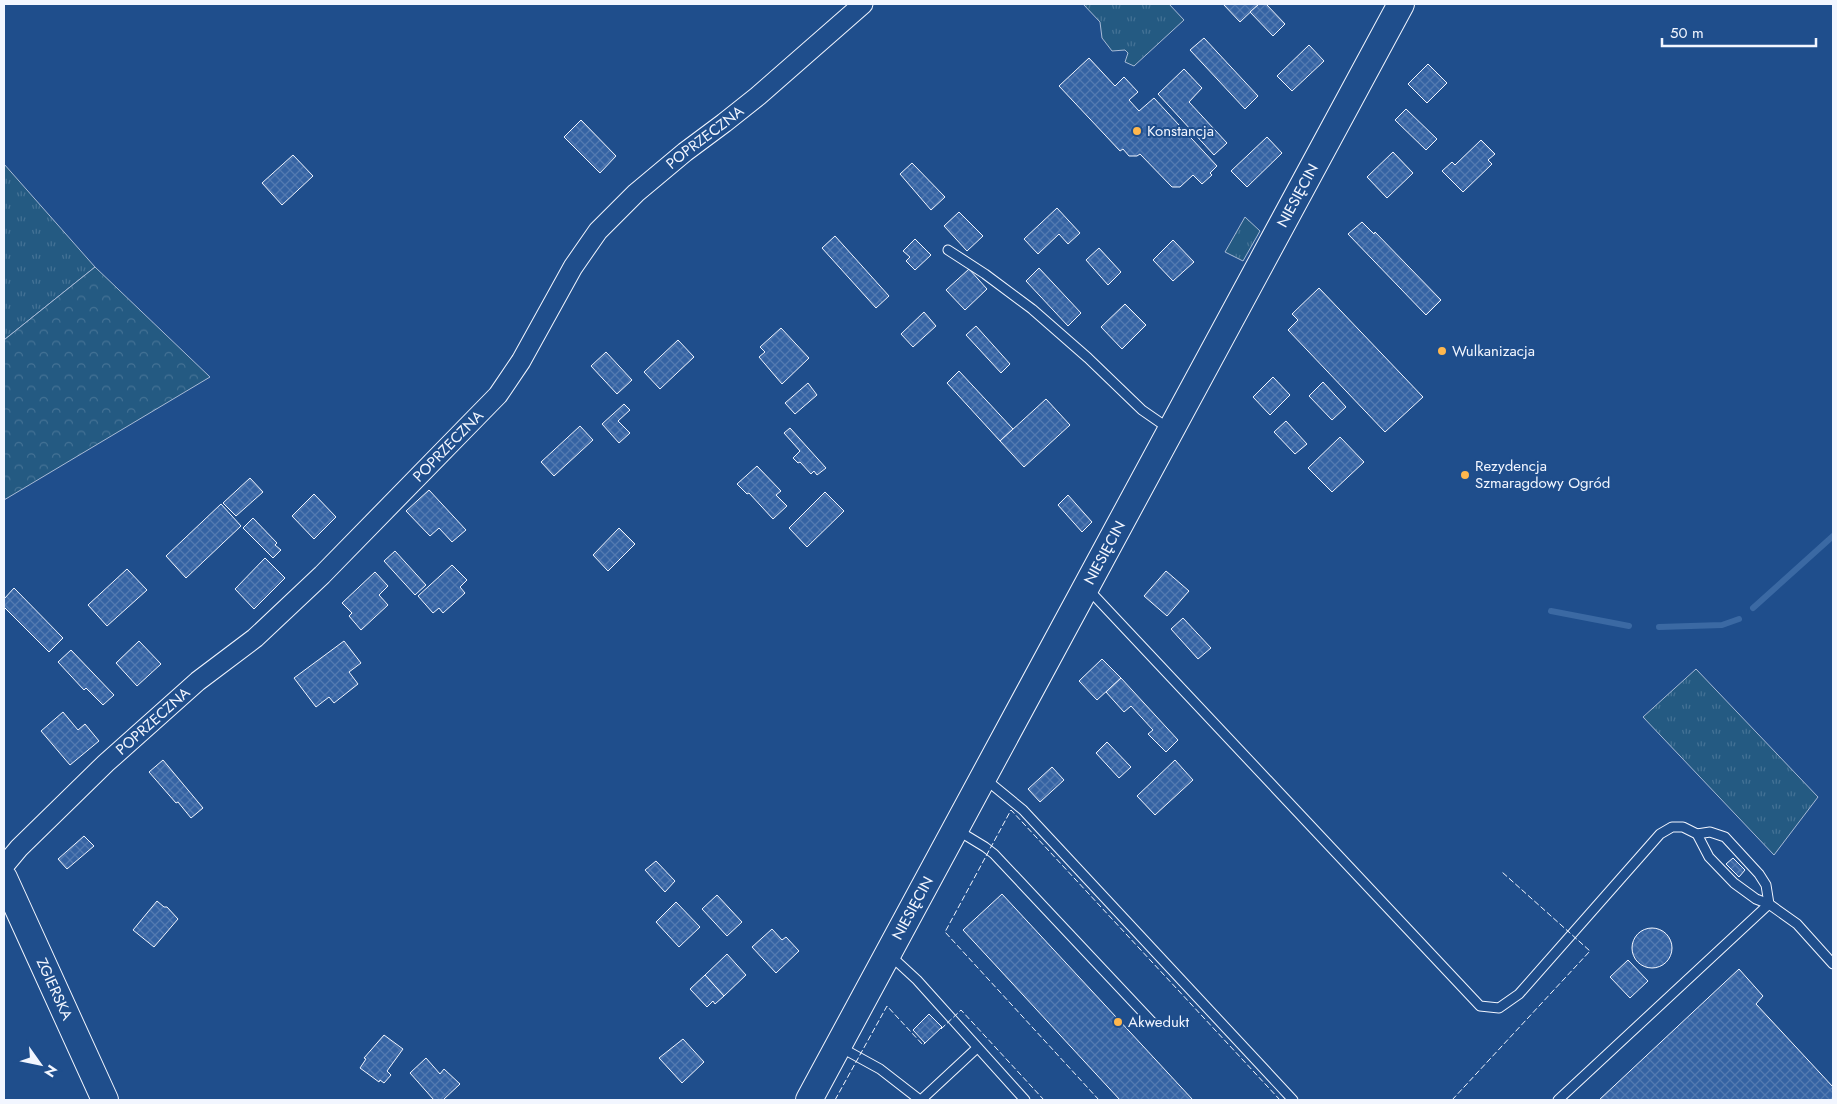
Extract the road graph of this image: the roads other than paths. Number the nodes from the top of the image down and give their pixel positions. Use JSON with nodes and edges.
{"nodes":[{"id":1,"x":863,"y":4,"type":"edge"},
{"id":2,"x":1401,"y":4,"type":"edge"},
{"id":3,"x":948,"y":250,"type":"dead end"},
{"id":4,"x":1170,"y":430,"type":"junction"},
{"id":5,"x":1086,"y":587,"type":"junction"},
{"id":6,"x":981,"y":776,"type":"junction"},
{"id":7,"x":955,"y":829,"type":"junction"},
{"id":8,"x":1697,"y":834,"type":"junction"},
{"id":9,"x":4,"y":866,"type":"edge"},
{"id":10,"x":4,"y":878,"type":"edge"},
{"id":11,"x":1769,"y":904,"type":"junction"},
{"id":12,"x":888,"y":954,"type":"junction"},
{"id":13,"x":1833,"y":964,"type":"edge"},
{"id":14,"x":1152,"y":1022,"type":"dead end"},
{"id":15,"x":839,"y":1046,"type":"junction"},
{"id":16,"x":977,"y":1048,"type":"junction"},
{"id":17,"x":105,"y":1100,"type":"edge"},
{"id":18,"x":809,"y":1100,"type":"edge"},
{"id":19,"x":921,"y":1100,"type":"edge"},
{"id":20,"x":1025,"y":1100,"type":"edge"},
{"id":21,"x":1293,"y":1100,"type":"edge"},
{"id":22,"x":1558,"y":1100,"type":"edge"}],
"edges":[{"from":1,"to":9,"type":"street","name":"POPRZECZNA"},
{"from":2,"to":4,"type":"street","name":"NIESIĘCIN"},
{"from":3,"to":4,"type":"lane"},
{"from":4,"to":5,"type":"street","name":"NIESIĘCIN"},
{"from":5,"to":6,"type":"street","name":"NIESIĘCIN"},
{"from":5,"to":8,"type":"lane"},
{"from":6,"to":7,"type":"street","name":"NIESIĘCIN"},
{"from":6,"to":21,"type":"lane"},
{"from":7,"to":12,"type":"street","name":"NIESIĘCIN"},
{"from":7,"to":14,"type":"lane"},
{"from":8,"to":11,"type":"lane"},
{"from":8,"to":11,"type":"lane"},
{"from":10,"to":17,"type":"street","name":"ZGIERSKA"},
{"from":11,"to":13,"type":"lane"},
{"from":11,"to":22,"type":"lane"},
{"from":12,"to":15,"type":"street","name":"NIESIĘCIN"},
{"from":12,"to":16,"type":"lane"},
{"from":15,"to":18,"type":"street","name":"NIESIĘCIN"},
{"from":15,"to":19,"type":"lane"},
{"from":16,"to":19,"type":"lane"},
{"from":16,"to":20,"type":"lane"}]}
